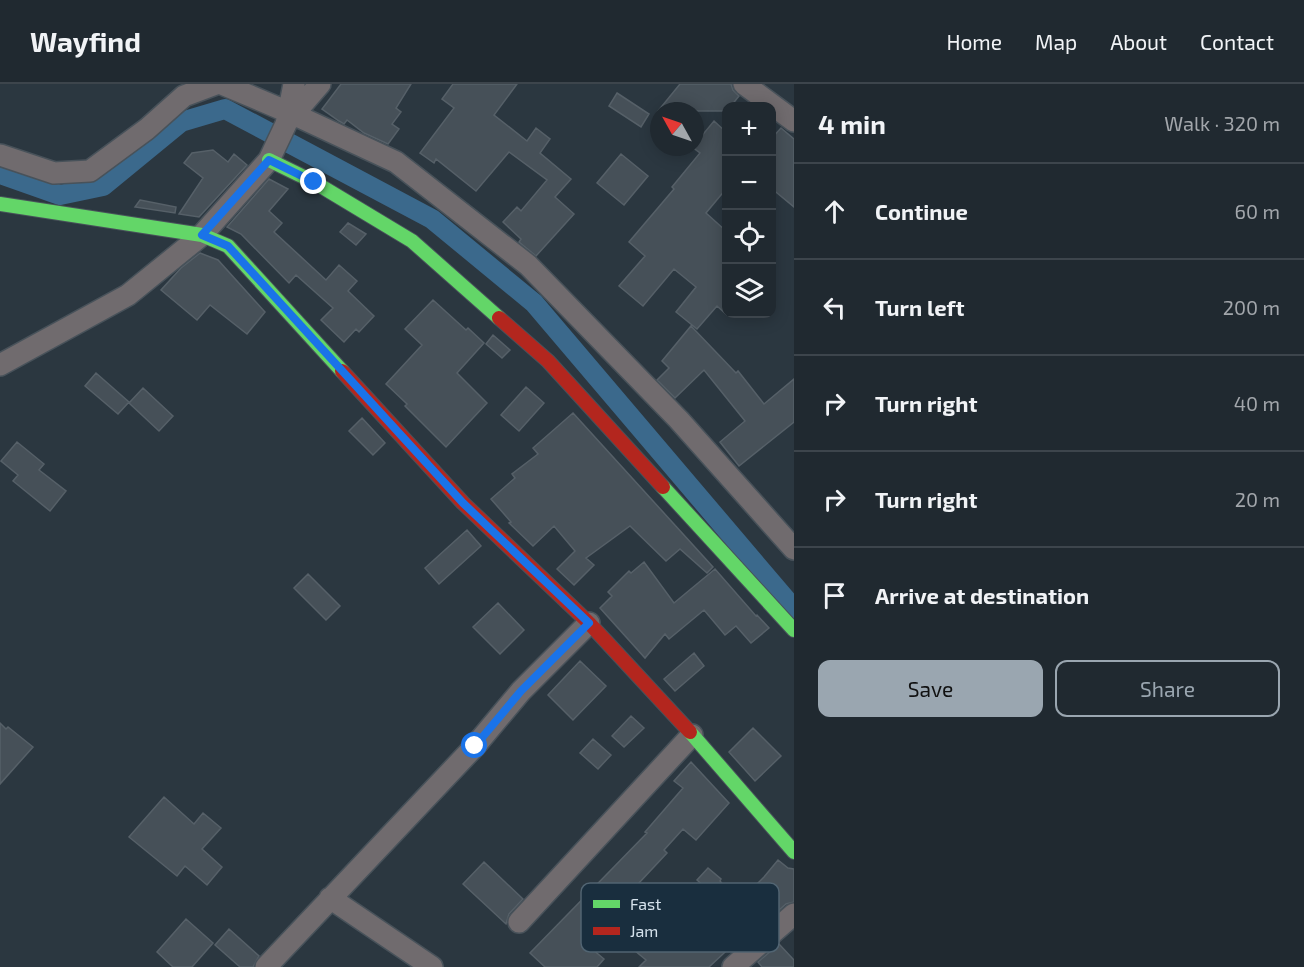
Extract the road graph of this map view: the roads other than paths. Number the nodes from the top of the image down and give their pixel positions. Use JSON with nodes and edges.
{"nodes":[{"id":1,"x":216,"y":84,"type":"edge"},
{"id":2,"x":222,"y":84,"type":"edge"},
{"id":3,"x":294,"y":84,"type":"edge"},
{"id":4,"x":320,"y":84,"type":"edge"},
{"id":5,"x":744,"y":84,"type":"edge"},
{"id":6,"x":287,"y":121,"type":"junction"},
{"id":7,"x":794,"y":121,"type":"edge"},
{"id":8,"x":0,"y":155,"type":"edge"},
{"id":9,"x":269,"y":160,"type":"junction"},
{"id":10,"x":0,"y":204,"type":"edge"},
{"id":11,"x":202,"y":235,"type":"junction"},
{"id":12,"x":0,"y":364,"type":"edge"},
{"id":13,"x":794,"y":549,"type":"edge"},
{"id":14,"x":589,"y":623,"type":"junction"},
{"id":15,"x":794,"y":630,"type":"edge"},
{"id":16,"x":692,"y":735,"type":"junction"},
{"id":17,"x":794,"y":852,"type":"edge"},
{"id":18,"x":330,"y":898,"type":"junction"},
{"id":19,"x":794,"y":914,"type":"edge"},
{"id":20,"x":519,"y":922,"type":"dead end"},
{"id":21,"x":779,"y":927,"type":"edge"},
{"id":22,"x":750,"y":952,"type":"edge"},
{"id":23,"x":266,"y":967,"type":"edge"},
{"id":24,"x":432,"y":967,"type":"edge"},
{"id":25,"x":733,"y":967,"type":"edge"}],
"edges":[{"from":1,"to":8,"type":"street"},
{"from":2,"to":6,"type":"street"},
{"from":3,"to":6,"type":"street"},
{"from":4,"to":6,"type":"street"},
{"from":5,"to":7,"type":"street"},
{"from":6,"to":9,"type":"street"},
{"from":6,"to":13,"type":"street"},
{"from":9,"to":11,"type":"street"},
{"from":9,"to":15,"type":"street"},
{"from":10,"to":11,"type":"street"},
{"from":11,"to":12,"type":"street"},
{"from":11,"to":14,"type":"street"},
{"from":14,"to":16,"type":"street"},
{"from":14,"to":18,"type":"street"},
{"from":16,"to":17,"type":"street"},
{"from":16,"to":20,"type":"street"},
{"from":18,"to":23,"type":"street"},
{"from":18,"to":24,"type":"street"},
{"from":19,"to":21,"type":"street"},
{"from":22,"to":25,"type":"street"}]}
